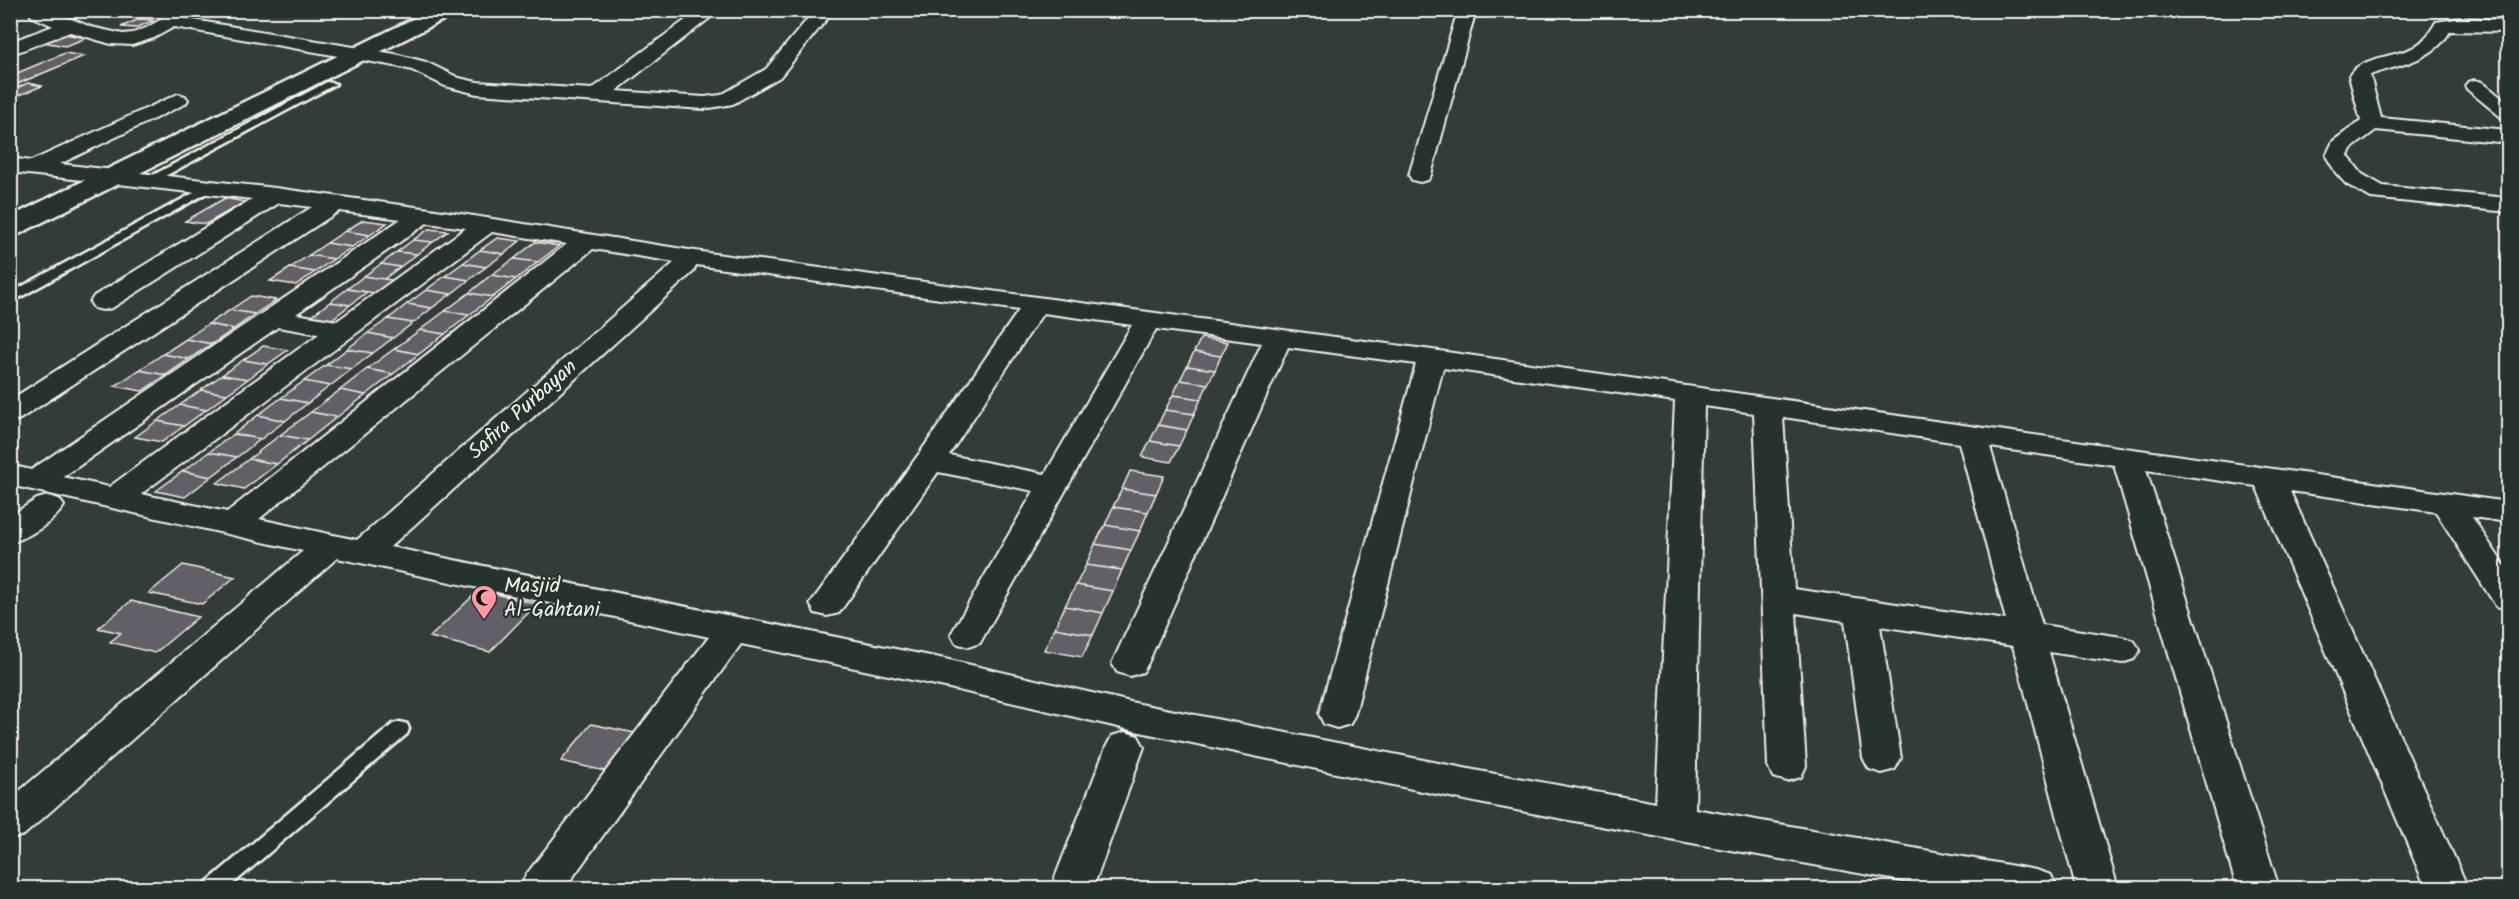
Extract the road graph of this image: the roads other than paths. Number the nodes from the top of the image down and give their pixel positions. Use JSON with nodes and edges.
{"nodes":[{"id":1,"x":448,"y":10,"type":"edge"},
{"id":2,"x":711,"y":10,"type":"edge"},
{"id":3,"x":825,"y":10,"type":"edge"},
{"id":4,"x":1467,"y":10,"type":"edge"},
{"id":5,"x":38,"y":12,"type":"dead end"},
{"id":6,"x":176,"y":16,"type":"edge"},
{"id":7,"x":69,"y":26,"type":"junction"},
{"id":8,"x":2508,"y":26,"type":"edge"},
{"id":9,"x":10,"y":49,"type":"edge"},
{"id":10,"x":361,"y":54,"type":"junction"},
{"id":11,"x":333,"y":76,"type":"junction"},
{"id":12,"x":2475,"y":86,"type":"dead end"},
{"id":13,"x":596,"y":96,"type":"junction"},
{"id":14,"x":178,"y":100,"type":"dead end"},
{"id":15,"x":2508,"y":113,"type":"edge"},
{"id":16,"x":2372,"y":123,"type":"junction"},
{"id":17,"x":2508,"y":137,"type":"edge"},
{"id":18,"x":22,"y":167,"type":"edge"},
{"id":19,"x":114,"y":175,"type":"junction"},
{"id":20,"x":1420,"y":175,"type":"dead end"},
{"id":21,"x":150,"y":180,"type":"junction"},
{"id":22,"x":210,"y":187,"type":"junction"},
{"id":23,"x":275,"y":195,"type":"junction"},
{"id":24,"x":335,"y":203,"type":"junction"},
{"id":25,"x":2508,"y":205,"type":"edge"},
{"id":26,"x":423,"y":215,"type":"junction"},
{"id":27,"x":487,"y":224,"type":"junction"},
{"id":28,"x":10,"y":228,"type":"edge"},
{"id":29,"x":588,"y":240,"type":"junction"},
{"id":30,"x":684,"y":267,"type":"dead end"},
{"id":31,"x":10,"y":299,"type":"edge"},
{"id":32,"x":103,"y":302,"type":"dead end"},
{"id":33,"x":1035,"y":306,"type":"junction"},
{"id":34,"x":273,"y":318,"type":"junction"},
{"id":35,"x":1148,"y":320,"type":"junction"},
{"id":36,"x":344,"y":330,"type":"junction"},
{"id":37,"x":1278,"y":338,"type":"junction"},
{"id":38,"x":1432,"y":358,"type":"junction"},
{"id":39,"x":1690,"y":396,"type":"junction"},
{"id":40,"x":1768,"y":407,"type":"junction"},
{"id":41,"x":10,"y":413,"type":"edge"},
{"id":42,"x":1972,"y":436,"type":"junction"},
{"id":43,"x":2127,"y":458,"type":"junction"},
{"id":44,"x":930,"y":461,"type":"junction"},
{"id":45,"x":2268,"y":477,"type":"junction"},
{"id":46,"x":1052,"y":485,"type":"junction"},
{"id":47,"x":32,"y":487,"type":"edge"},
{"id":48,"x":114,"y":498,"type":"junction"},
{"id":49,"x":2447,"y":504,"type":"junction"},
{"id":50,"x":2508,"y":512,"type":"edge"},
{"id":51,"x":233,"y":524,"type":"junction"},
{"id":52,"x":10,"y":532,"type":"edge"},
{"id":53,"x":347,"y":550,"type":"junction"},
{"id":54,"x":2508,"y":597,"type":"edge"},
{"id":55,"x":1777,"y":598,"type":"junction"},
{"id":56,"x":827,"y":604,"type":"dead end"},
{"id":57,"x":1861,"y":611,"type":"junction"},
{"id":58,"x":968,"y":634,"type":"dead end"},
{"id":59,"x":2026,"y":635,"type":"junction"},
{"id":60,"x":724,"y":642,"type":"dead end"},
{"id":61,"x":2122,"y":650,"type":"dead end"},
{"id":62,"x":1130,"y":663,"type":"dead end"},
{"id":63,"x":1337,"y":714,"type":"dead end"},
{"id":64,"x":400,"y":729,"type":"dead end"},
{"id":65,"x":1125,"y":747,"type":"dead end"},
{"id":66,"x":1882,"y":758,"type":"dead end"},
{"id":67,"x":1787,"y":766,"type":"dead end"},
{"id":68,"x":10,"y":823,"type":"edge"},
{"id":69,"x":1675,"y":823,"type":"junction"},
{"id":70,"x":214,"y":888,"type":"edge"},
{"id":71,"x":541,"y":888,"type":"edge"},
{"id":72,"x":1072,"y":888,"type":"edge"},
{"id":73,"x":2036,"y":888,"type":"edge"},
{"id":74,"x":2097,"y":888,"type":"edge"},
{"id":75,"x":2258,"y":888,"type":"edge"},
{"id":76,"x":2447,"y":888,"type":"edge"}],
"edges":[{"from":1,"to":10,"type":"street"},
{"from":2,"to":13,"type":"street"},
{"from":3,"to":13,"type":"street"},
{"from":4,"to":20,"type":"street"},
{"from":5,"to":7,"type":"street"},
{"from":6,"to":7,"type":"street"},
{"from":6,"to":10,"type":"street"},
{"from":7,"to":9,"type":"street"},
{"from":8,"to":16,"type":"street"},
{"from":10,"to":11,"type":"street"},
{"from":10,"to":13,"type":"street"},
{"from":11,"to":19,"type":"street"},
{"from":11,"to":21,"type":"lane"},
{"from":12,"to":15,"type":"street"},
{"from":14,"to":18,"type":"street"},
{"from":16,"to":17,"type":"street"},
{"from":16,"to":25,"type":"street"},
{"from":18,"to":19,"type":"street"},
{"from":19,"to":21,"type":"street"},
{"from":19,"to":28,"type":"street"},
{"from":21,"to":22,"type":"street"},
{"from":22,"to":23,"type":"street"},
{"from":22,"to":31,"type":"lane"},
{"from":23,"to":24,"type":"street"},
{"from":23,"to":32,"type":"street"},
{"from":24,"to":26,"type":"street"},
{"from":24,"to":41,"type":"street"},
{"from":26,"to":27,"type":"street"},
{"from":26,"to":34,"type":"street"},
{"from":27,"to":29,"type":"street"},
{"from":27,"to":36,"type":"street"},
{"from":29,"to":33,"type":"street"},
{"from":29,"to":51,"type":"street"},
{"from":30,"to":53,"type":"street","name":"Safira Purbayan"},
{"from":33,"to":35,"type":"street"},
{"from":33,"to":44,"type":"street"},
{"from":34,"to":36,"type":"street"},
{"from":34,"to":47,"type":"street"},
{"from":35,"to":37,"type":"street"},
{"from":35,"to":46,"type":"street"},
{"from":36,"to":48,"type":"street"},
{"from":37,"to":38,"type":"street"},
{"from":37,"to":62,"type":"street"},
{"from":38,"to":39,"type":"street"},
{"from":38,"to":63,"type":"street"},
{"from":39,"to":40,"type":"street"},
{"from":39,"to":69,"type":"street"},
{"from":40,"to":42,"type":"street"},
{"from":40,"to":55,"type":"street"},
{"from":42,"to":43,"type":"street"},
{"from":42,"to":59,"type":"street"},
{"from":43,"to":45,"type":"street"},
{"from":43,"to":75,"type":"street"},
{"from":44,"to":46,"type":"street"},
{"from":44,"to":56,"type":"street"},
{"from":45,"to":49,"type":"street"},
{"from":45,"to":76,"type":"street"},
{"from":46,"to":58,"type":"street"},
{"from":47,"to":48,"type":"street"},
{"from":47,"to":52,"type":"street"},
{"from":48,"to":51,"type":"street"},
{"from":49,"to":50,"type":"street"},
{"from":49,"to":54,"type":"street"},
{"from":51,"to":53,"type":"street"},
{"from":53,"to":68,"type":"street","name":"Safira Purbayan"},
{"from":53,"to":69,"type":"street"},
{"from":55,"to":57,"type":"street"},
{"from":55,"to":67,"type":"street"},
{"from":57,"to":59,"type":"street"},
{"from":57,"to":66,"type":"street"},
{"from":59,"to":61,"type":"street"},
{"from":59,"to":74,"type":"street"},
{"from":60,"to":71,"type":"street"},
{"from":64,"to":70,"type":"lane"},
{"from":65,"to":72,"type":"street"},
{"from":69,"to":73,"type":"street"}]}
